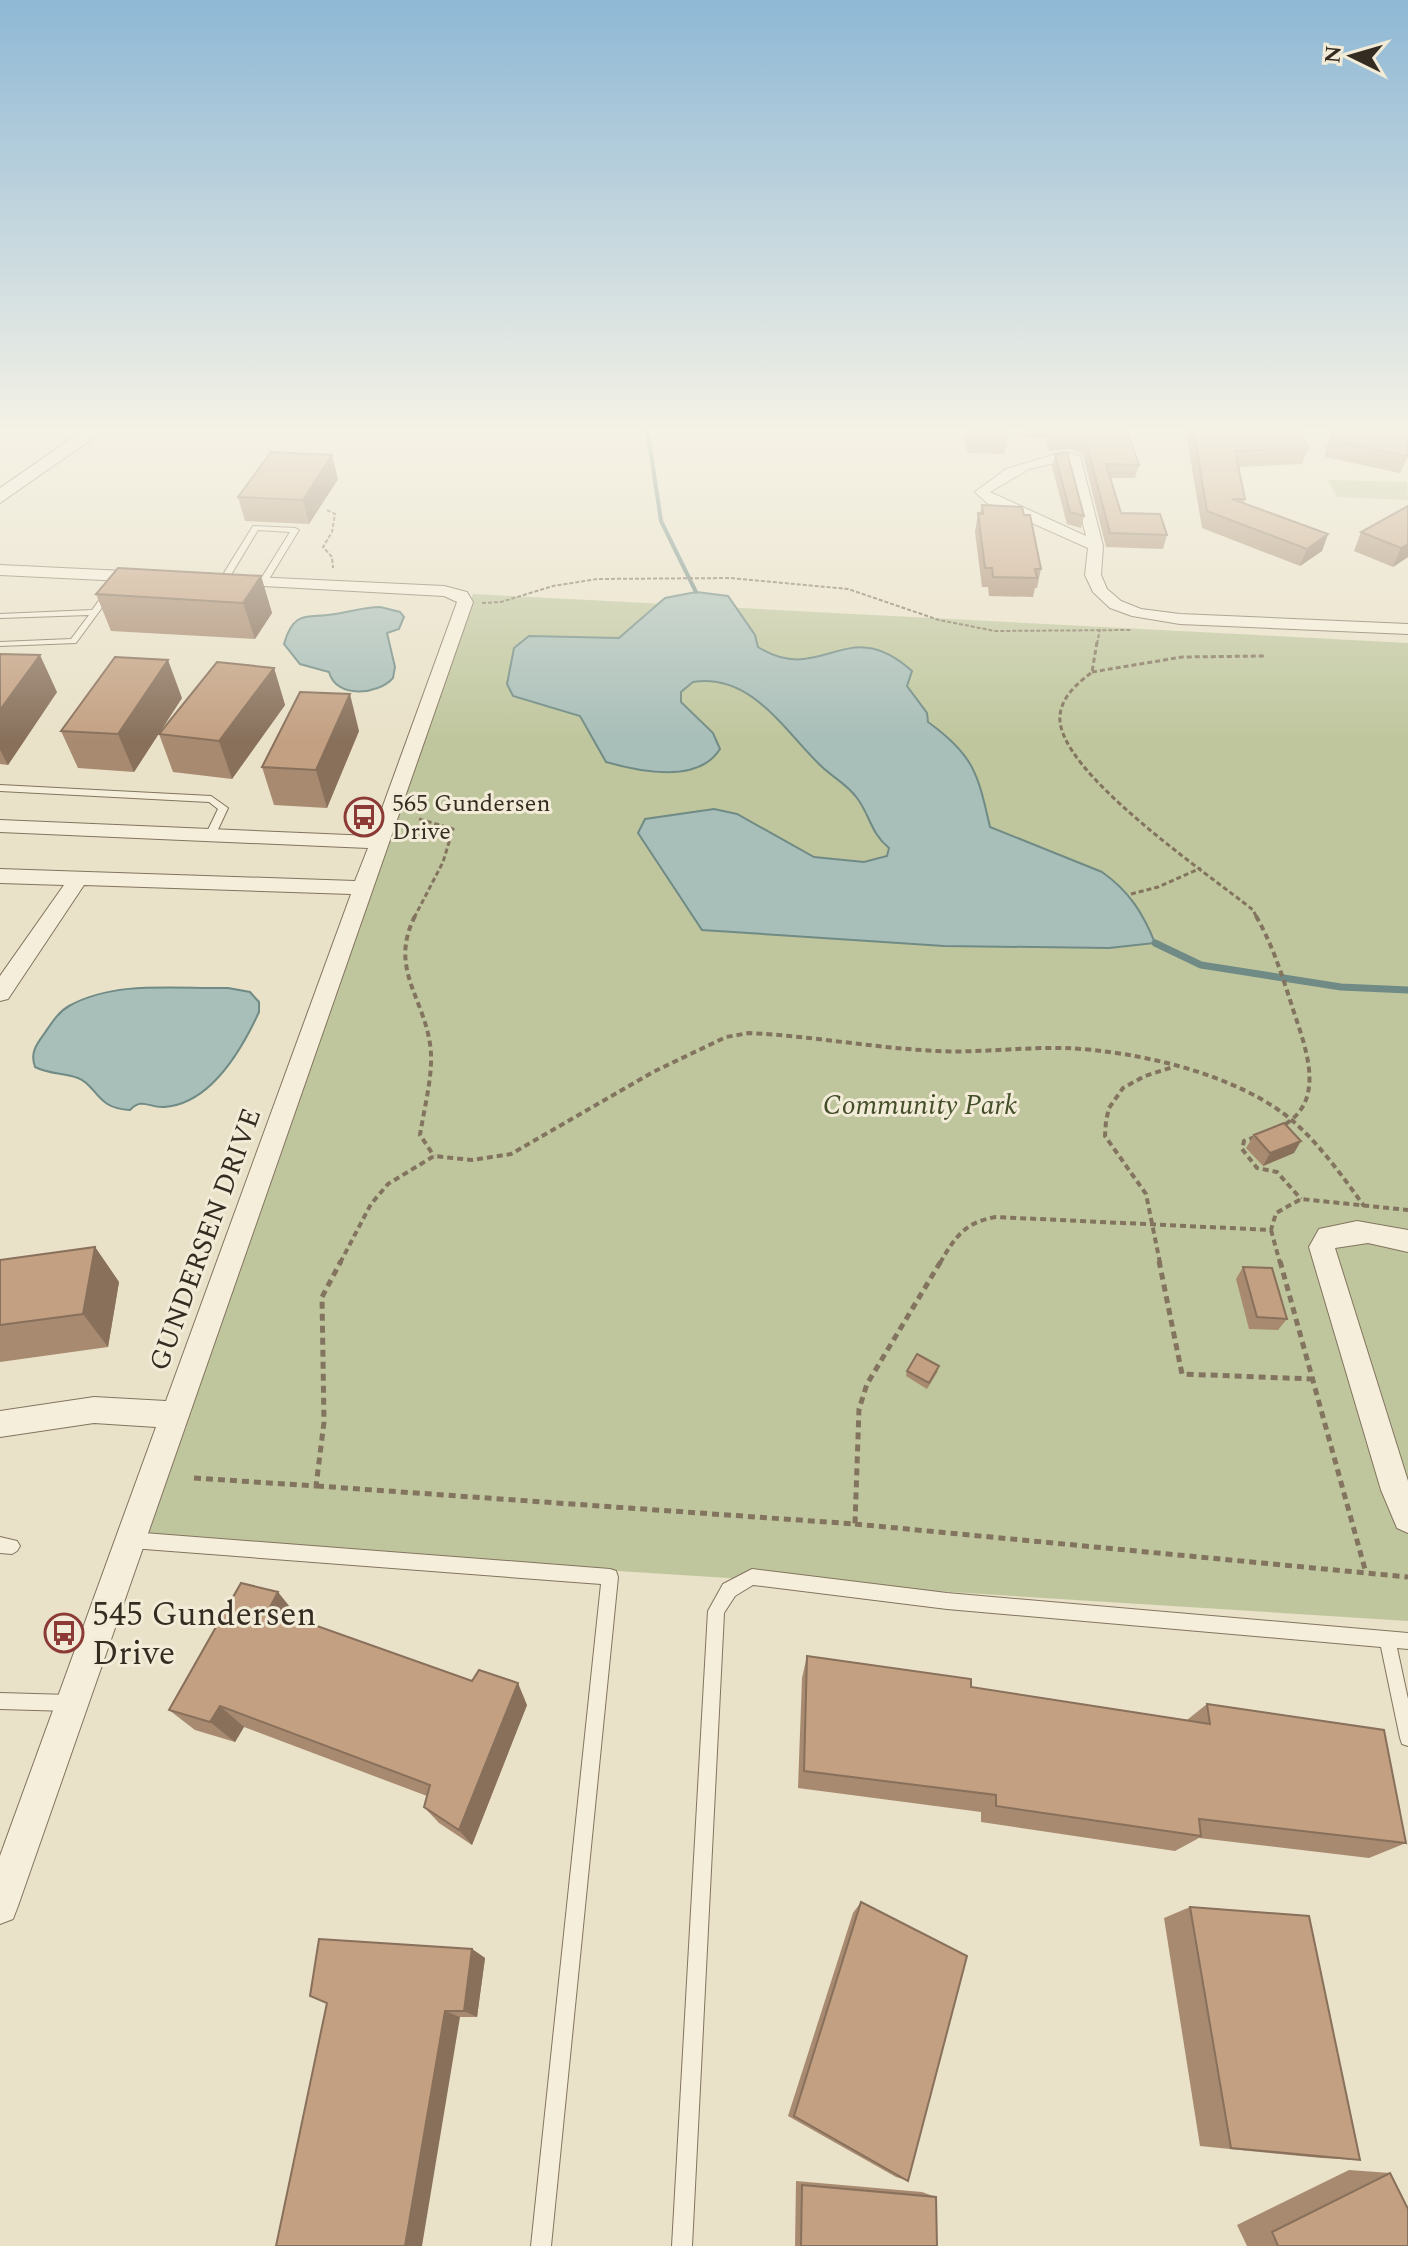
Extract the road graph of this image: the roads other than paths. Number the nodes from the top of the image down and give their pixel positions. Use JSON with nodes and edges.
{"nodes":[{"id":1,"x":253,"y":532,"type":"edge"},
{"id":2,"x":294,"y":532,"type":"edge"},
{"id":3,"x":1064,"y":532,"type":"edge"},
{"id":4,"x":1092,"y":532,"type":"edge"},
{"id":5,"x":1096,"y":546,"type":"junction"},
{"id":6,"x":0,"y":570,"type":"edge"},
{"id":7,"x":123,"y":576,"type":"junction"},
{"id":8,"x":167,"y":578,"type":"edge"},
{"id":9,"x":216,"y":580,"type":"joint"},
{"id":10,"x":263,"y":582,"type":"junction"},
{"id":11,"x":94,"y":612,"type":"junction"},
{"id":12,"x":0,"y":616,"type":"edge"},
{"id":13,"x":1408,"y":629,"type":"edge"},
{"id":14,"x":0,"y":644,"type":"edge"},
{"id":15,"x":0,"y":788,"type":"edge"},
{"id":16,"x":0,"y":826,"type":"edge"},
{"id":17,"x":210,"y":836,"type":"junction"},
{"id":18,"x":379,"y":842,"type":"junction"},
{"id":19,"x":0,"y":876,"type":"edge"},
{"id":20,"x":78,"y":879,"type":"junction"},
{"id":21,"x":363,"y":888,"type":"junction"},
{"id":22,"x":0,"y":993,"type":"edge"},
{"id":23,"x":1408,"y":1241,"type":"edge"},
{"id":24,"x":175,"y":1415,"type":"junction"},
{"id":25,"x":0,"y":1424,"type":"edge"},
{"id":26,"x":1408,"y":1518,"type":"edge"},
{"id":27,"x":131,"y":1540,"type":"junction"},
{"id":28,"x":1387,"y":1638,"type":"junction"},
{"id":29,"x":1408,"y":1641,"type":"edge"},
{"id":30,"x":0,"y":1701,"type":"edge"},
{"id":31,"x":73,"y":1703,"type":"junction"},
{"id":32,"x":1408,"y":1738,"type":"edge"},
{"id":33,"x":0,"y":1906,"type":"edge"},
{"id":34,"x":541,"y":2246,"type":"edge"},
{"id":35,"x":682,"y":2246,"type":"edge"}],
"edges":[{"from":1,"to":9,"type":"lane"},
{"from":2,"to":10,"type":"lane"},
{"from":3,"to":5,"type":"street"},
{"from":4,"to":5,"type":"street"},
{"from":5,"to":13,"type":"street"},
{"from":6,"to":7,"type":"street"},
{"from":7,"to":8,"type":"street"},
{"from":7,"to":11,"type":"lane"},
{"from":9,"to":10,"type":"street"},
{"from":10,"to":18,"type":"street","name":"GUNDERSEN DRIVE"},
{"from":11,"to":12,"type":"lane"},
{"from":11,"to":14,"type":"lane"},
{"from":15,"to":17,"type":"lane"},
{"from":16,"to":17,"type":"street"},
{"from":17,"to":18,"type":"street"},
{"from":18,"to":21,"type":"street","name":"GUNDERSEN DRIVE"},
{"from":19,"to":20,"type":"street"},
{"from":20,"to":21,"type":"street"},
{"from":20,"to":22,"type":"street"},
{"from":21,"to":24,"type":"street","name":"GUNDERSEN DRIVE"},
{"from":23,"to":26,"type":"street"},
{"from":24,"to":25,"type":"street"},
{"from":24,"to":27,"type":"street","name":"GUNDERSEN DRIVE"},
{"from":27,"to":31,"type":"street","name":"GUNDERSEN DRIVE"},
{"from":27,"to":34,"type":"lane"},
{"from":28,"to":29,"type":"lane"},
{"from":28,"to":32,"type":"lane"},
{"from":28,"to":35,"type":"lane"},
{"from":30,"to":31,"type":"lane"},
{"from":31,"to":33,"type":"street","name":"GUNDERSEN DRIVE"}]}
